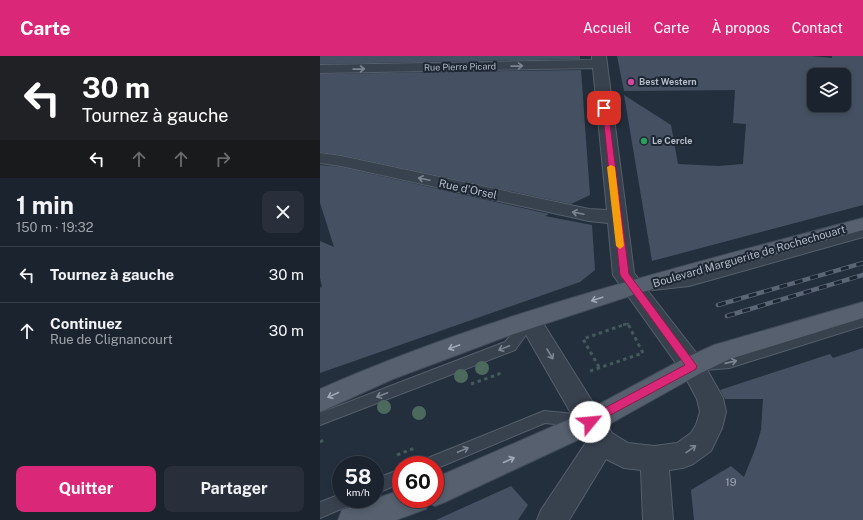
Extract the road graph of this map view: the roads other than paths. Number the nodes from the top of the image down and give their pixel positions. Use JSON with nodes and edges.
{"nodes":[{"id":1,"x":599,"y":60,"type":"edge"},
{"id":2,"x":320,"y":69,"type":"edge"},
{"id":3,"x":320,"y":158,"type":"edge"},
{"id":4,"x":340,"y":161,"type":"junction"},
{"id":5,"x":320,"y":166,"type":"edge"},
{"id":6,"x":617,"y":217,"type":"junction"},
{"id":7,"x":863,"y":224,"type":"edge"},
{"id":8,"x":863,"y":233,"type":"edge"},
{"id":9,"x":634,"y":287,"type":"junction"},
{"id":10,"x":863,"y":310,"type":"edge"},
{"id":11,"x":530,"y":321,"type":"junction"},
{"id":12,"x":863,"y":321,"type":"edge"},
{"id":13,"x":692,"y":366,"type":"junction"},
{"id":14,"x":320,"y":401,"type":"edge"},
{"id":15,"x":320,"y":419,"type":"edge"},
{"id":16,"x":596,"y":432,"type":"junction"},
{"id":17,"x":444,"y":458,"type":"edge"},
{"id":18,"x":654,"y":459,"type":"junction"},
{"id":19,"x":444,"y":488,"type":"edge"},
{"id":20,"x":332,"y":505,"type":"edge"},
{"id":21,"x":392,"y":507,"type":"edge"},
{"id":22,"x":320,"y":510,"type":"edge"},
{"id":23,"x":353,"y":520,"type":"edge"},
{"id":24,"x":552,"y":520,"type":"edge"},
{"id":25,"x":658,"y":520,"type":"edge"}],
"edges":[{"from":2,"to":1,"type":"street","name":"Rue Pierre Picard","one_way":true},
{"from":1,"to":6,"type":"street"},
{"from":3,"to":4,"type":"street"},
{"from":4,"to":5,"type":"street","name":"Rue d'Orsel"},
{"from":6,"to":4,"type":"street","name":"Rue d'Orsel","one_way":true},
{"from":6,"to":9,"type":"street"},
{"from":7,"to":9,"type":"main road","name":"Boulevard Marguerite de Rochechouart"},
{"from":8,"to":9,"type":"lane","name":"Boulevard Marguerite de Rochechouart"},
{"from":9,"to":11,"type":"main road","name":"Boulevard Marguerite de Rochechouart","one_way":true},
{"from":9,"to":13,"type":"street","name":"Boulevard Marguerite de Rochechouart"},
{"from":10,"to":13,"type":"main road"},
{"from":11,"to":14,"type":"main road","name":"Boulevard Marguerite de Rochechouart","one_way":true},
{"from":11,"to":15,"type":"lane","one_way":true},
{"from":11,"to":16,"type":"street","name":"Boulevard Marguerite de Rochechouart","one_way":true},
{"from":13,"to":12,"type":"lane","one_way":true},
{"from":13,"to":16,"type":"main road"},
{"from":18,"to":13,"type":"street","name":"Boulevard Marguerite de Rochechouart","one_way":true},
{"from":17,"to":16,"type":"lane","name":"Boulevard Marguerite de Rochechouart","one_way":true},
{"from":16,"to":18,"type":"street","name":"Boulevard Marguerite de Rochechouart"},
{"from":19,"to":16,"type":"main road","one_way":true},
{"from":16,"to":24,"type":"street"},
{"from":18,"to":25,"type":"street"},
{"from":20,"to":22,"type":"lane"},
{"from":21,"to":23,"type":"main road"}]}
